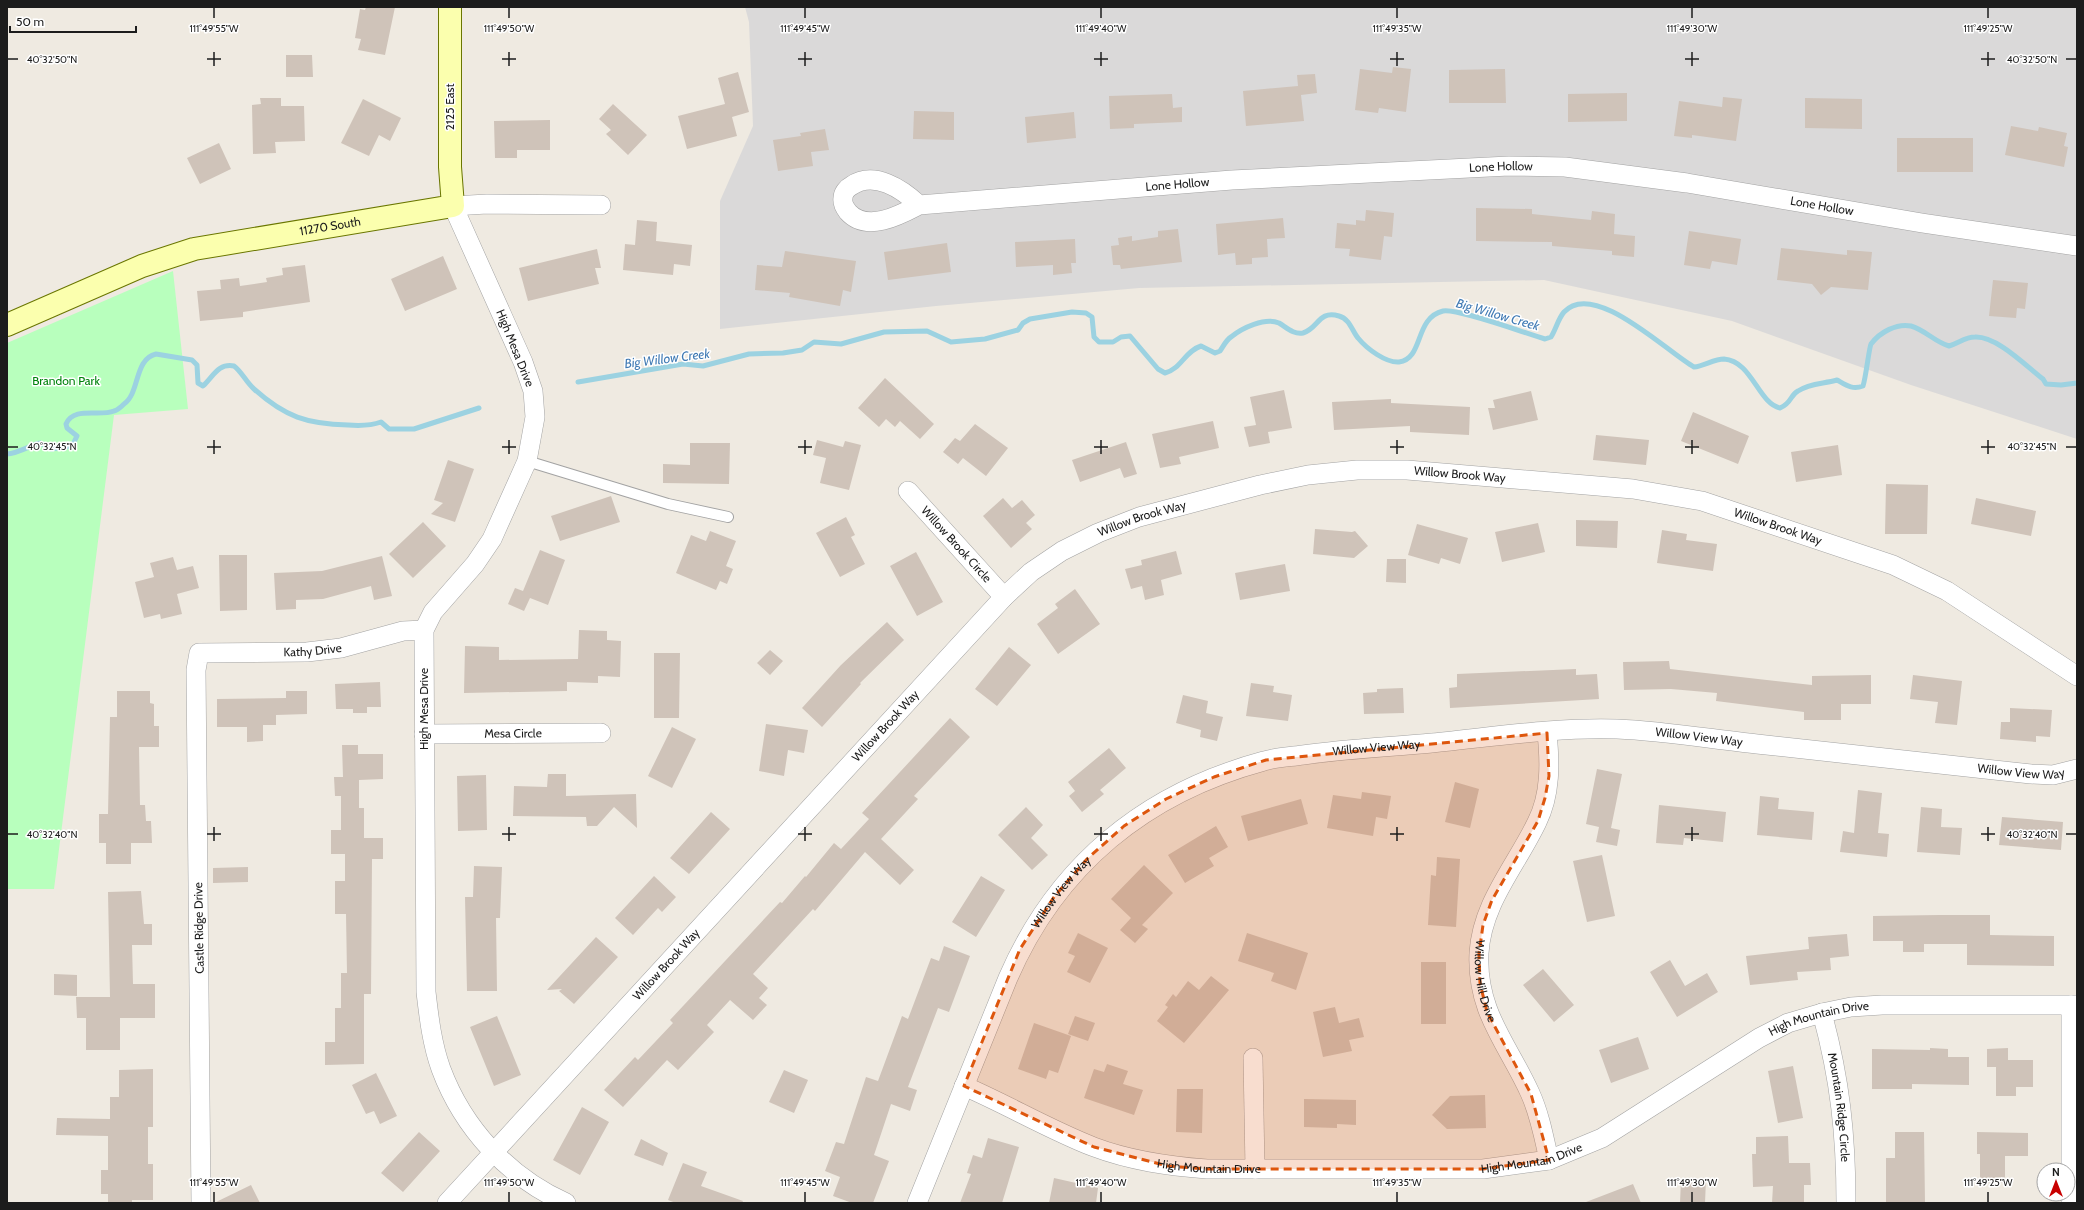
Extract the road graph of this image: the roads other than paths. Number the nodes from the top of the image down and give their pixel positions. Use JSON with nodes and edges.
{"nodes":[{"id":1,"x":450,"y":7,"type":"edge"},
{"id":2,"x":601,"y":205,"type":"dead end"},
{"id":3,"x":919,"y":205,"type":"dead end"},
{"id":4,"x":453,"y":206,"type":"junction"},
{"id":5,"x":2077,"y":246,"type":"edge"},
{"id":6,"x":7,"y":325,"type":"edge"},
{"id":7,"x":527,"y":461,"type":"junction"},
{"id":8,"x":908,"y":492,"type":"dead end"},
{"id":9,"x":728,"y":517,"type":"dead end"},
{"id":10,"x":1004,"y":597,"type":"junction"},
{"id":11,"x":424,"y":630,"type":"junction"},
{"id":12,"x":199,"y":652,"type":"joint"},
{"id":13,"x":2077,"y":676,"type":"edge"},
{"id":14,"x":601,"y":733,"type":"dead end"},
{"id":15,"x":1547,"y":733,"type":"junction"},
{"id":16,"x":424,"y":734,"type":"junction"},
{"id":17,"x":2077,"y":769,"type":"edge"},
{"id":18,"x":2074,"y":1005,"type":"edge"},
{"id":19,"x":1822,"y":1013,"type":"junction"},
{"id":20,"x":1254,"y":1058,"type":"dead end"},
{"id":21,"x":964,"y":1086,"type":"junction"},
{"id":22,"x":493,"y":1153,"type":"junction"},
{"id":23,"x":1549,"y":1160,"type":"junction"},
{"id":24,"x":1255,"y":1169,"type":"junction"},
{"id":25,"x":201,"y":1203,"type":"edge"},
{"id":26,"x":448,"y":1203,"type":"edge"},
{"id":27,"x":566,"y":1203,"type":"edge"},
{"id":28,"x":917,"y":1203,"type":"edge"},
{"id":29,"x":1846,"y":1203,"type":"edge"},
{"id":30,"x":2071,"y":1203,"type":"edge"}],
"edges":[{"from":1,"to":4,"type":"street","name":"2125 East"},
{"from":2,"to":4,"type":"street","name":"11270 South"},
{"from":3,"to":5,"type":"street","name":"Lone Hollow"},
{"from":4,"to":6,"type":"street","name":"11270 South"},
{"from":4,"to":7,"type":"street","name":"High Mesa Drive"},
{"from":7,"to":9,"type":"lane"},
{"from":7,"to":11,"type":"street","name":"High Mesa Drive"},
{"from":8,"to":10,"type":"street","name":"Willow Brook Circle"},
{"from":10,"to":13,"type":"street","name":"Willow Brook Way"},
{"from":10,"to":22,"type":"street","name":"Willow Brook Way"},
{"from":11,"to":12,"type":"street","name":"Kathy Drive"},
{"from":11,"to":16,"type":"street","name":"High Mesa Drive"},
{"from":12,"to":25,"type":"street","name":"Castle Ridge Drive"},
{"from":14,"to":16,"type":"street","name":"Mesa Circle"},
{"from":15,"to":17,"type":"street","name":"Willow View Way"},
{"from":15,"to":21,"type":"street","name":"Willow View Way"},
{"from":15,"to":23,"type":"street","name":"Willow Hill Drive"},
{"from":16,"to":22,"type":"street","name":"High Mesa Drive"},
{"from":18,"to":19,"type":"street","name":"High Mountain Drive"},
{"from":18,"to":30,"type":"street"},
{"from":19,"to":23,"type":"street","name":"High Mountain Drive"},
{"from":19,"to":29,"type":"street","name":"Mountain Ridge Circle"},
{"from":20,"to":24,"type":"street"},
{"from":21,"to":24,"type":"street","name":"High Mountain Drive"},
{"from":21,"to":28,"type":"street","name":"Willow View Way"},
{"from":22,"to":26,"type":"street","name":"Willow Brook Way"},
{"from":22,"to":27,"type":"street","name":"High Mesa Drive"},
{"from":23,"to":24,"type":"street","name":"High Mountain Drive"}]}
